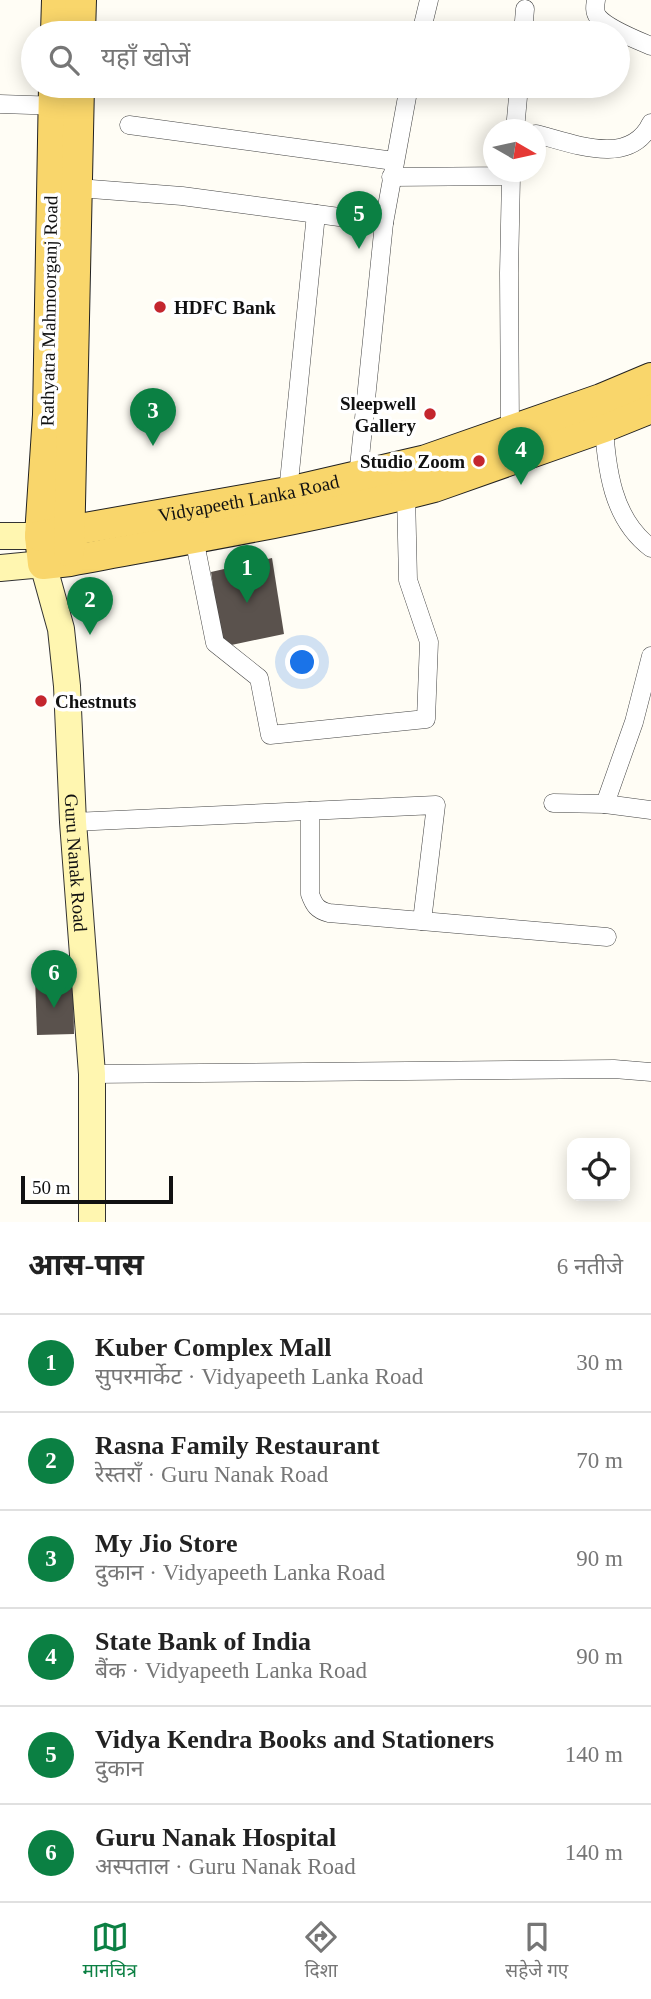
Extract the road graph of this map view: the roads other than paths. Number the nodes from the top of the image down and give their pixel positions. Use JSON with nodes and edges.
{"nodes":[{"id":1,"x":57,"y":0,"type":"edge"},
{"id":2,"x":81,"y":0,"type":"edge"},
{"id":3,"x":429,"y":0,"type":"edge"},
{"id":4,"x":596,"y":0,"type":"edge"},
{"id":5,"x":525,"y":9,"type":"dead end"},
{"id":6,"x":56,"y":21,"type":"edge"},
{"id":7,"x":80,"y":21,"type":"edge"},
{"id":8,"x":424,"y":21,"type":"edge"},
{"id":9,"x":524,"y":21,"type":"edge"},
{"id":10,"x":603,"y":21,"type":"edge"},
{"id":11,"x":630,"y":36,"type":"edge"},
{"id":12,"x":651,"y":46,"type":"edge"},
{"id":13,"x":50,"y":98,"type":"edge"},
{"id":14,"x":66,"y":98,"type":"edge"},
{"id":15,"x":66,"y":98,"type":"edge"},
{"id":16,"x":407,"y":98,"type":"edge"},
{"id":17,"x":518,"y":98,"type":"edge"},
{"id":18,"x":0,"y":104,"type":"edge"},
{"id":19,"x":517,"y":119,"type":"edge"},
{"id":20,"x":651,"y":123,"type":"edge"},
{"id":21,"x":129,"y":125,"type":"dead end"},
{"id":22,"x":546,"y":136,"type":"edge"},
{"id":23,"x":393,"y":169,"type":"junction"},
{"id":24,"x":483,"y":173,"type":"edge"},
{"id":25,"x":512,"y":182,"type":"edge"},
{"id":26,"x":78,"y":188,"type":"junction"},
{"id":27,"x":316,"y":214,"type":"junction"},
{"id":28,"x":384,"y":223,"type":"junction"},
{"id":29,"x":651,"y":378,"type":"edge"},
{"id":30,"x":651,"y":408,"type":"edge"},
{"id":31,"x":603,"y":413,"type":"junction"},
{"id":32,"x":510,"y":430,"type":"junction"},
{"id":33,"x":358,"y":477,"type":"junction"},
{"id":34,"x":288,"y":492,"type":"junction"},
{"id":35,"x":406,"y":494,"type":"junction"},
{"id":36,"x":0,"y":536,"type":"edge"},
{"id":37,"x":194,"y":538,"type":"junction"},
{"id":38,"x":55,"y":548,"type":"junction"},
{"id":39,"x":651,"y":548,"type":"edge"},
{"id":40,"x":0,"y":568,"type":"edge"},
{"id":41,"x":651,"y":656,"type":"edge"},
{"id":42,"x":643,"y":726,"type":"edge"},
{"id":43,"x":553,"y":803,"type":"dead end"},
{"id":44,"x":605,"y":804,"type":"junction"},
{"id":45,"x":651,"y":810,"type":"edge"},
{"id":46,"x":310,"y":811,"type":"junction"},
{"id":47,"x":73,"y":822,"type":"junction"},
{"id":48,"x":422,"y":921,"type":"junction"},
{"id":49,"x":607,"y":937,"type":"dead end"},
{"id":50,"x":651,"y":1072,"type":"edge"},
{"id":51,"x":92,"y":1074,"type":"junction"},
{"id":52,"x":92,"y":1222,"type":"edge"}],
"edges":[{"from":1,"to":6,"type":"main road"},
{"from":2,"to":7,"type":"main road"},
{"from":3,"to":8,"type":"street"},
{"from":4,"to":10,"type":"street"},
{"from":5,"to":9,"type":"street"},
{"from":11,"to":12,"type":"street"},
{"from":13,"to":18,"type":"street"},
{"from":14,"to":26,"type":"main road","name":"Rathyatra Mahmoorganj Road"},
{"from":15,"to":38,"type":"main road","name":"Rathyatra Mahmoorganj Road"},
{"from":16,"to":23,"type":"street"},
{"from":17,"to":19,"type":"street"},
{"from":20,"to":22,"type":"street"},
{"from":21,"to":23,"type":"street"},
{"from":23,"to":24,"type":"street"},
{"from":23,"to":28,"type":"street"},
{"from":25,"to":32,"type":"street"},
{"from":26,"to":27,"type":"street"},
{"from":26,"to":38,"type":"main road","name":"Rathyatra Mahmoorganj Road"},
{"from":27,"to":28,"type":"street"},
{"from":27,"to":34,"type":"street"},
{"from":28,"to":33,"type":"street"},
{"from":29,"to":31,"type":"main road","name":"Vidyapeeth Lanka Road"},
{"from":30,"to":31,"type":"main road","name":"Vidyapeeth Lanka Road"},
{"from":31,"to":32,"type":"main road","name":"Vidyapeeth Lanka Road"},
{"from":31,"to":35,"type":"main road","name":"Vidyapeeth Lanka Road"},
{"from":31,"to":39,"type":"street"},
{"from":32,"to":33,"type":"main road","name":"Vidyapeeth Lanka Road"},
{"from":33,"to":34,"type":"main road","name":"Vidyapeeth Lanka Road"},
{"from":34,"to":38,"type":"main road","name":"Vidyapeeth Lanka Road"},
{"from":35,"to":37,"type":"main road","name":"Vidyapeeth Lanka Road"},
{"from":35,"to":37,"type":"street"},
{"from":36,"to":38,"type":"street","name":"Vidyapeeth Lanka Road"},
{"from":37,"to":38,"type":"main road","name":"Vidyapeeth Lanka Road"},
{"from":38,"to":40,"type":"street","name":"Vidyapeeth Lanka Road"},
{"from":38,"to":47,"type":"street","name":"Guru Nanak Road"},
{"from":41,"to":42,"type":"street"},
{"from":42,"to":44,"type":"street"},
{"from":43,"to":44,"type":"street"},
{"from":44,"to":45,"type":"street"},
{"from":46,"to":47,"type":"street"},
{"from":46,"to":48,"type":"street"},
{"from":46,"to":48,"type":"street"},
{"from":47,"to":51,"type":"street","name":"Guru Nanak Road"},
{"from":48,"to":49,"type":"street"},
{"from":50,"to":51,"type":"street"},
{"from":51,"to":52,"type":"street","name":"Guru Nanak Road"}]}
